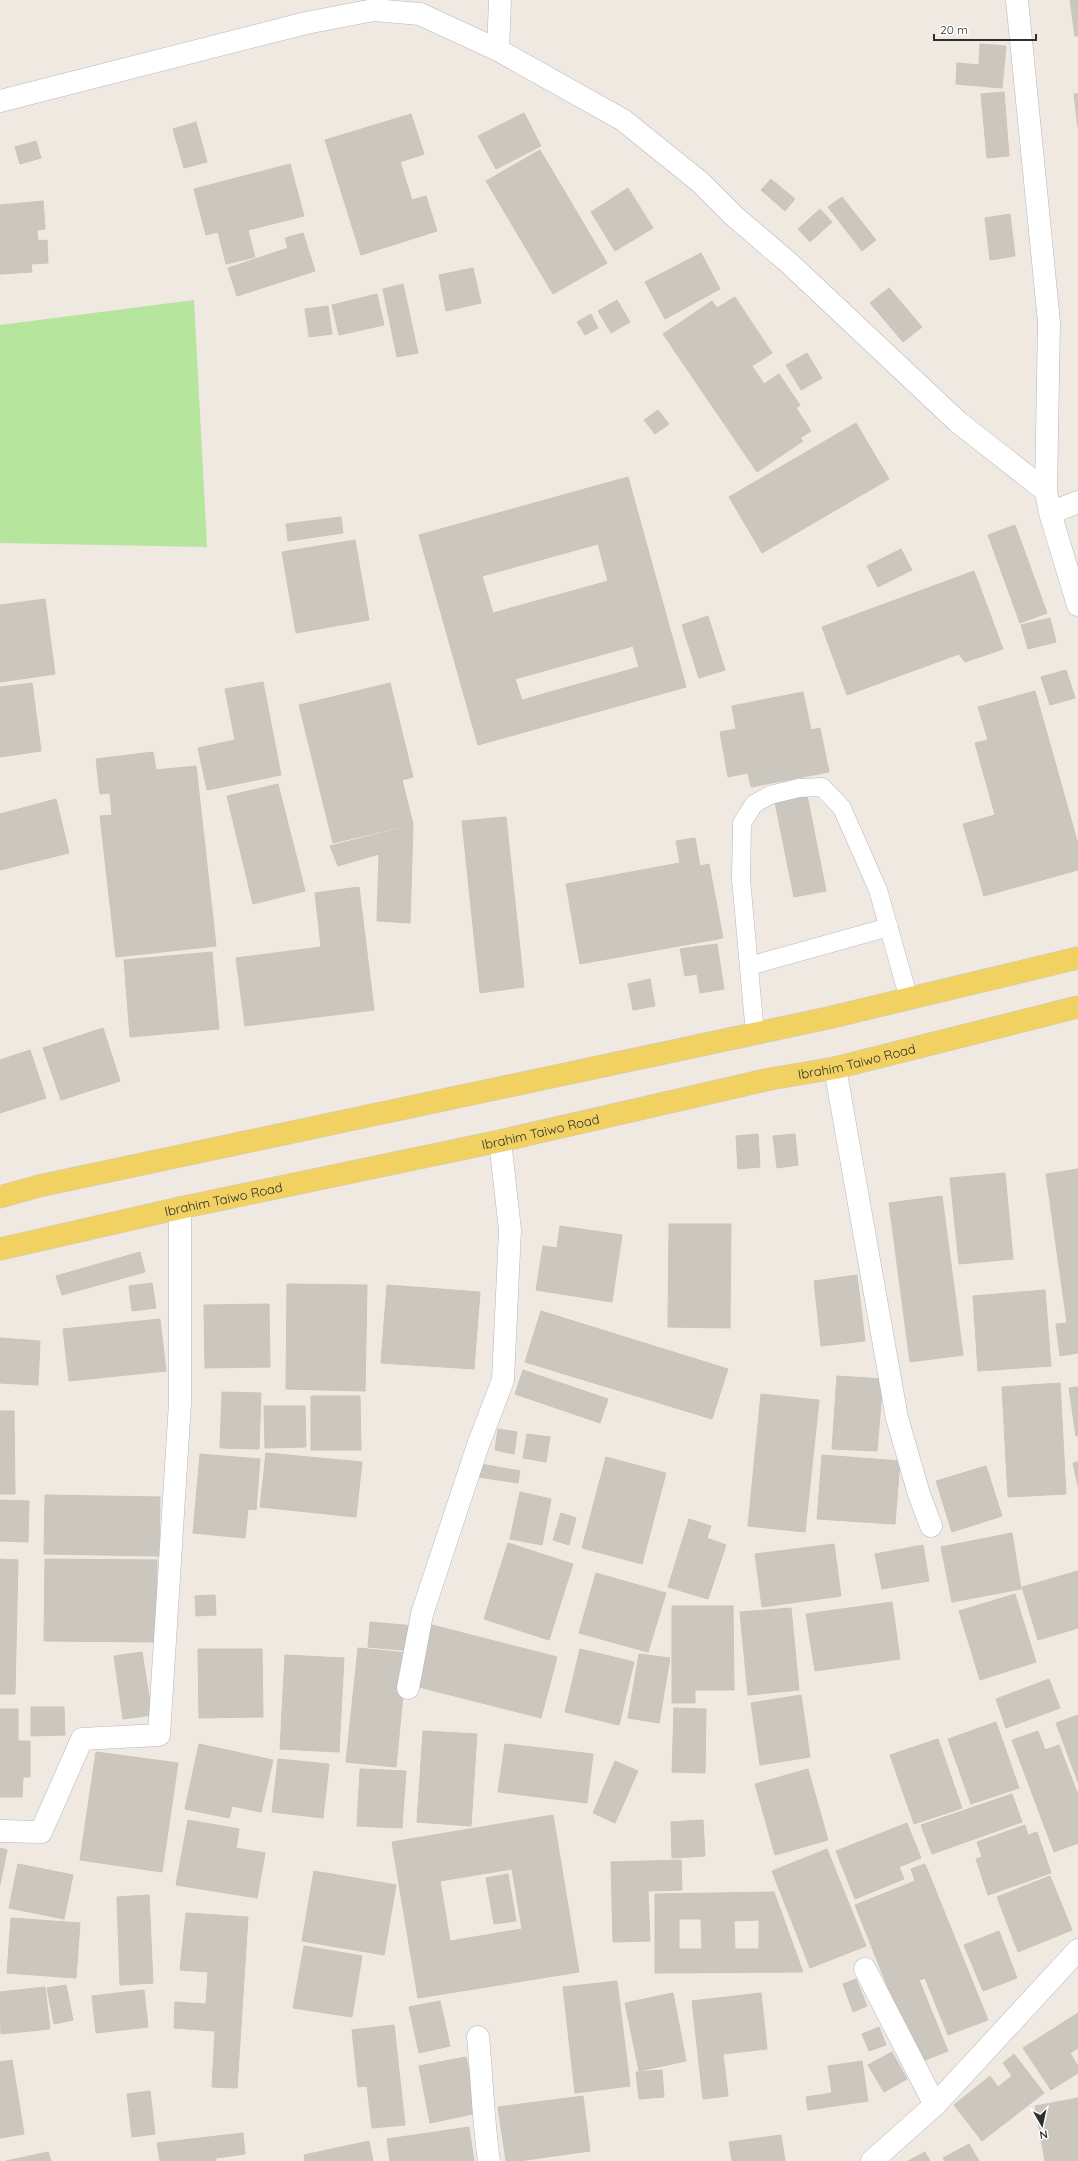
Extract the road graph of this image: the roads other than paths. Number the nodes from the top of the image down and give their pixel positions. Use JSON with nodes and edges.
{"nodes":[{"id":1,"x":500,"y":0,"type":"edge"},
{"id":2,"x":1017,"y":0,"type":"edge"},
{"id":3,"x":498,"y":50,"type":"junction"},
{"id":4,"x":0,"y":101,"type":"edge"},
{"id":5,"x":1046,"y":491,"type":"junction"},
{"id":6,"x":1078,"y":502,"type":"edge"},
{"id":7,"x":1050,"y":513,"type":"junction"},
{"id":8,"x":1078,"y":605,"type":"edge"},
{"id":9,"x":889,"y":927,"type":"junction"},
{"id":10,"x":1078,"y":958,"type":"edge"},
{"id":11,"x":749,"y":966,"type":"junction"},
{"id":12,"x":909,"y":999,"type":"junction"},
{"id":13,"x":1078,"y":1007,"type":"edge"},
{"id":14,"x":755,"y":1034,"type":"junction"},
{"id":15,"x":834,"y":1068,"type":"junction"},
{"id":16,"x":500,"y":1141,"type":"junction"},
{"id":17,"x":0,"y":1197,"type":"edge"},
{"id":18,"x":180,"y":1208,"type":"junction"},
{"id":19,"x":0,"y":1249,"type":"edge"},
{"id":20,"x":931,"y":1526,"type":"dead end"},
{"id":21,"x":408,"y":1688,"type":"dead end"},
{"id":22,"x":0,"y":1831,"type":"edge"},
{"id":23,"x":1078,"y":1950,"type":"edge"},
{"id":24,"x":865,"y":1969,"type":"dead end"},
{"id":25,"x":478,"y":2037,"type":"dead end"},
{"id":26,"x":935,"y":2105,"type":"junction"},
{"id":27,"x":489,"y":2161,"type":"edge"},
{"id":28,"x":872,"y":2161,"type":"edge"}],
"edges":[{"from":1,"to":3,"type":"street"},
{"from":2,"to":5,"type":"street"},
{"from":3,"to":4,"type":"street"},
{"from":3,"to":5,"type":"street"},
{"from":5,"to":7,"type":"street"},
{"from":6,"to":7,"type":"street"},
{"from":7,"to":8,"type":"street"},
{"from":9,"to":11,"type":"lane"},
{"from":9,"to":11,"type":"lane"},
{"from":9,"to":12,"type":"lane"},
{"from":10,"to":12,"type":"main road"},
{"from":11,"to":14,"type":"lane"},
{"from":12,"to":14,"type":"main road"},
{"from":13,"to":15,"type":"main road","name":"Ibrahim Taiwo Road"},
{"from":14,"to":17,"type":"main road"},
{"from":15,"to":16,"type":"main road","name":"Ibrahim Taiwo Road"},
{"from":15,"to":20,"type":"street"},
{"from":16,"to":18,"type":"main road","name":"Ibrahim Taiwo Road"},
{"from":16,"to":21,"type":"street"},
{"from":18,"to":19,"type":"main road","name":"Ibrahim Taiwo Road"},
{"from":18,"to":22,"type":"street"},
{"from":23,"to":26,"type":"street"},
{"from":24,"to":26,"type":"street"},
{"from":25,"to":27,"type":"street"},
{"from":26,"to":28,"type":"street"}]}
